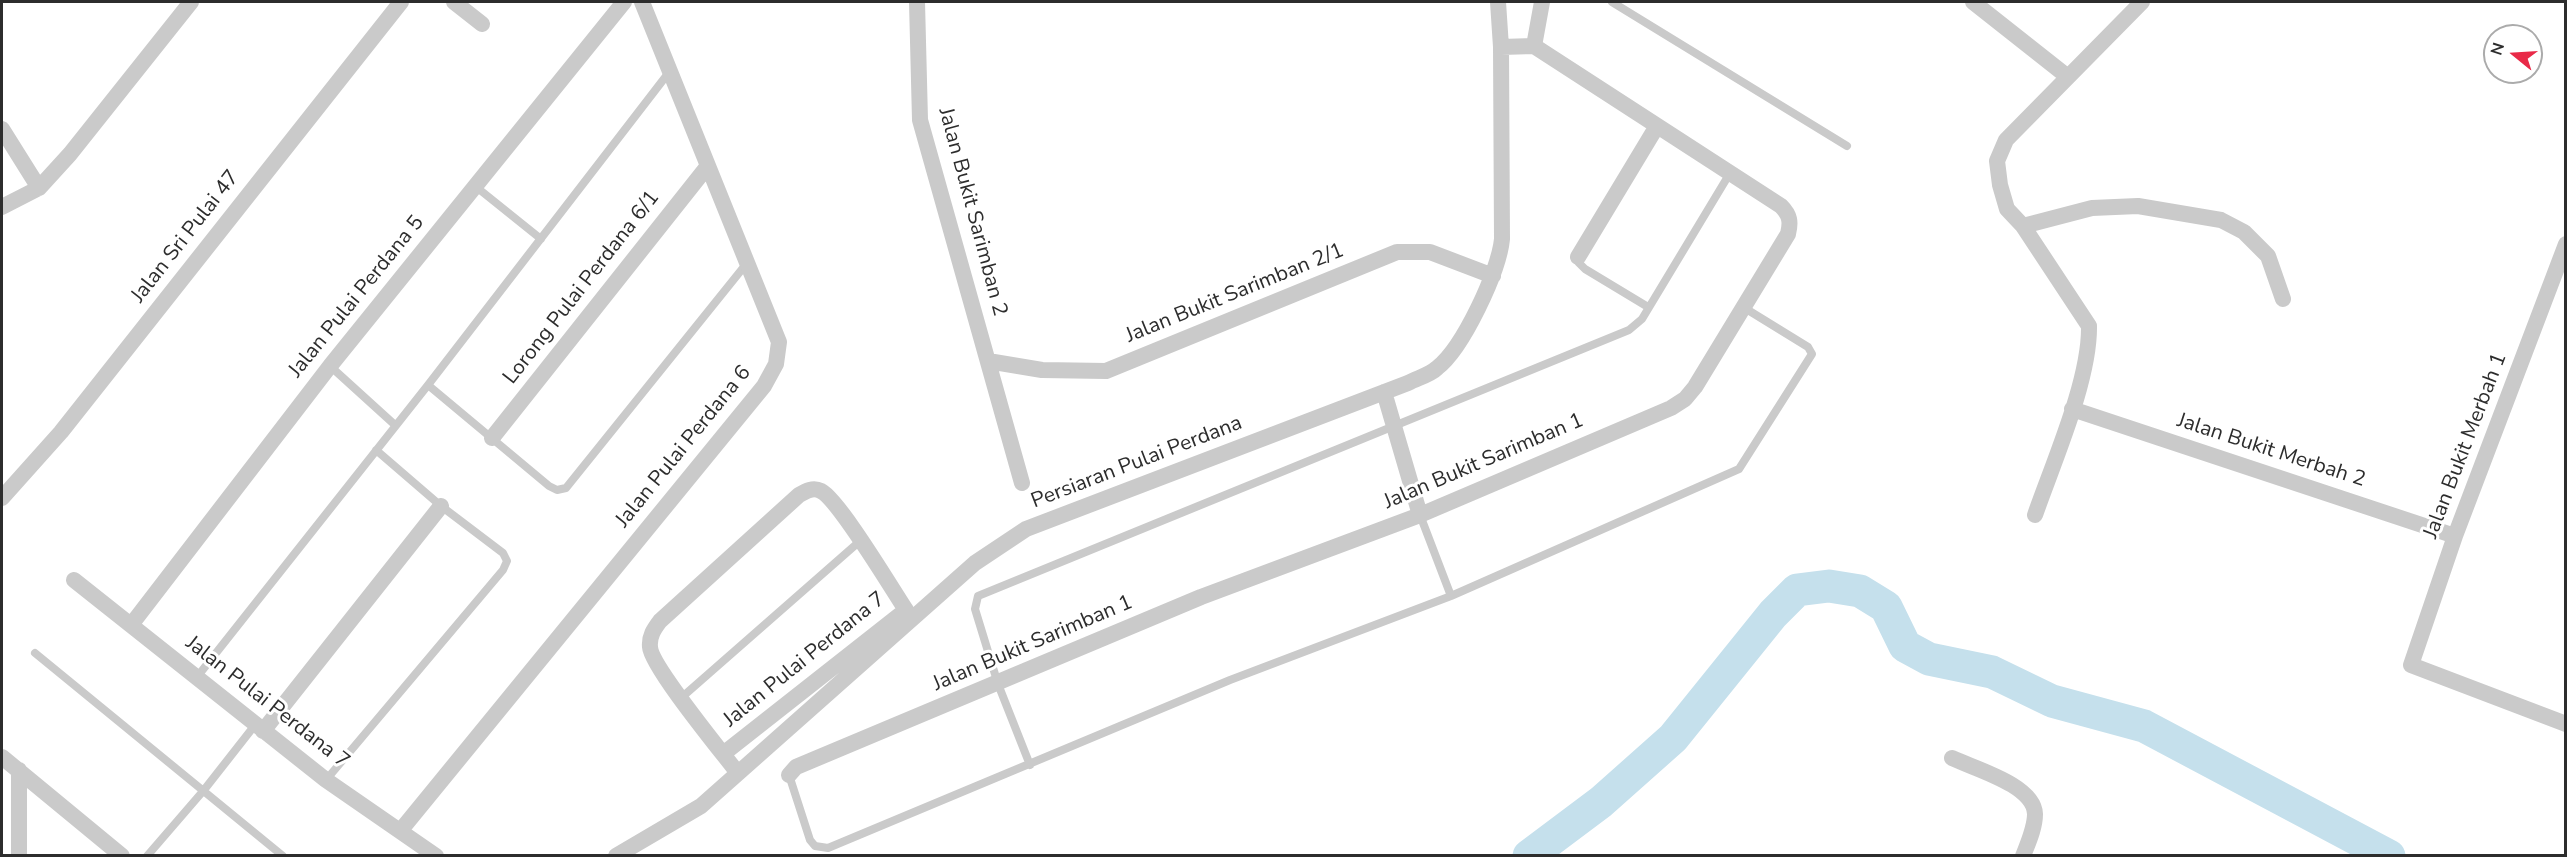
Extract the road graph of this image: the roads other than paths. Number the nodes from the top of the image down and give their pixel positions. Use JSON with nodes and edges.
{"nodes":[{"id":1,"x":191,"y":2,"type":"edge"},
{"id":2,"x":401,"y":2,"type":"edge"},
{"id":3,"x":454,"y":2,"type":"edge"},
{"id":4,"x":624,"y":2,"type":"edge"},
{"id":5,"x":642,"y":2,"type":"edge"},
{"id":6,"x":917,"y":2,"type":"edge"},
{"id":7,"x":1498,"y":2,"type":"edge"},
{"id":8,"x":1542,"y":2,"type":"edge"},
{"id":9,"x":1612,"y":2,"type":"edge"},
{"id":10,"x":1973,"y":2,"type":"edge"},
{"id":11,"x":2142,"y":2,"type":"edge"},
{"id":12,"x":482,"y":24,"type":"dead end"},
{"id":13,"x":1534,"y":46,"type":"junction"},
{"id":14,"x":1501,"y":48,"type":"junction"},
{"id":15,"x":670,"y":71,"type":"junction"},
{"id":16,"x":2068,"y":77,"type":"junction"},
{"id":17,"x":1657,"y":126,"type":"junction"},
{"id":18,"x":2,"y":129,"type":"edge"},
{"id":19,"x":1847,"y":146,"type":"dead end"},
{"id":20,"x":707,"y":167,"type":"junction"},
{"id":21,"x":1730,"y":172,"type":"junction"},
{"id":22,"x":475,"y":186,"type":"junction"},
{"id":23,"x":39,"y":188,"type":"junction"},
{"id":24,"x":2,"y":207,"type":"edge"},
{"id":25,"x":2023,"y":226,"type":"junction"},
{"id":26,"x":542,"y":239,"type":"junction"},
{"id":27,"x":2565,"y":244,"type":"edge"},
{"id":28,"x":1578,"y":257,"type":"joint"},
{"id":29,"x":748,"y":262,"type":"junction"},
{"id":30,"x":1493,"y":276,"type":"junction"},
{"id":31,"x":2283,"y":299,"type":"dead end"},
{"id":32,"x":1648,"y":307,"type":"junction"},
{"id":33,"x":1743,"y":307,"type":"junction"},
{"id":34,"x":988,"y":361,"type":"junction"},
{"id":35,"x":330,"y":366,"type":"junction"},
{"id":36,"x":428,"y":385,"type":"junction"},
{"id":37,"x":1384,"y":392,"type":"junction"},
{"id":38,"x":2072,"y":409,"type":"junction"},
{"id":39,"x":395,"y":425,"type":"junction"},
{"id":40,"x":1395,"y":428,"type":"junction"},
{"id":41,"x":492,"y":438,"type":"junction"},
{"id":42,"x":376,"y":450,"type":"junction"},
{"id":43,"x":1022,"y":483,"type":"dead end"},
{"id":44,"x":2,"y":498,"type":"edge"},
{"id":45,"x":441,"y":506,"type":"junction"},
{"id":46,"x":1420,"y":515,"type":"junction"},
{"id":47,"x":2035,"y":516,"type":"dead end"},
{"id":48,"x":2455,"y":536,"type":"junction"},
{"id":49,"x":860,"y":541,"type":"junction"},
{"id":50,"x":74,"y":580,"type":"dead end"},
{"id":51,"x":1451,"y":596,"type":"junction"},
{"id":52,"x":131,"y":625,"type":"junction"},
{"id":53,"x":35,"y":653,"type":"dead end"},
{"id":54,"x":196,"y":678,"type":"junction"},
{"id":55,"x":998,"y":684,"type":"junction"},
{"id":56,"x":681,"y":698,"type":"junction"},
{"id":57,"x":2565,"y":724,"type":"edge"},
{"id":58,"x":259,"y":728,"type":"junction"},
{"id":59,"x":723,"y":754,"type":"junction"},
{"id":60,"x":2,"y":757,"type":"edge"},
{"id":61,"x":1952,"y":759,"type":"dead end"},
{"id":62,"x":1030,"y":765,"type":"junction"},
{"id":63,"x":19,"y":770,"type":"junction"},
{"id":64,"x":737,"y":772,"type":"junction"},
{"id":65,"x":789,"y":776,"type":"joint"},
{"id":66,"x":326,"y":780,"type":"junction"},
{"id":67,"x":204,"y":790,"type":"junction"},
{"id":68,"x":401,"y":831,"type":"junction"},
{"id":69,"x":20,"y":855,"type":"edge"},
{"id":70,"x":122,"y":855,"type":"edge"},
{"id":71,"x":147,"y":855,"type":"edge"},
{"id":72,"x":283,"y":855,"type":"edge"},
{"id":73,"x":436,"y":855,"type":"edge"},
{"id":74,"x":616,"y":855,"type":"edge"},
{"id":75,"x":2023,"y":855,"type":"edge"}],
"edges":[{"from":1,"to":23,"type":"street"},
{"from":2,"to":44,"type":"street","name":"Jalan Sri Pulai 47"},
{"from":3,"to":12,"type":"street"},
{"from":4,"to":22,"type":"street","name":"Jalan Pulai Perdana 5"},
{"from":5,"to":15,"type":"street","name":"Jalan Pulai Perdana 6"},
{"from":6,"to":34,"type":"street","name":"Jalan Bukit Sarimban 2"},
{"from":7,"to":14,"type":"street","name":"Persiaran Pulai Perdana"},
{"from":8,"to":13,"type":"street"},
{"from":9,"to":19,"type":"lane"},
{"from":10,"to":16,"type":"street"},
{"from":11,"to":16,"type":"street"},
{"from":13,"to":14,"type":"street"},
{"from":13,"to":17,"type":"street","name":"Jalan Bukit Sarimban 1"},
{"from":14,"to":30,"type":"street","name":"Persiaran Pulai Perdana"},
{"from":15,"to":20,"type":"street","name":"Jalan Pulai Perdana 6"},
{"from":15,"to":26,"type":"lane"},
{"from":16,"to":25,"type":"street"},
{"from":17,"to":21,"type":"street","name":"Jalan Bukit Sarimban 1"},
{"from":17,"to":28,"type":"street"},
{"from":18,"to":23,"type":"street"},
{"from":20,"to":29,"type":"street","name":"Jalan Pulai Perdana 6"},
{"from":20,"to":41,"type":"street","name":"Lorong Pulai Perdana 6/1"},
{"from":21,"to":32,"type":"lane"},
{"from":21,"to":33,"type":"street","name":"Jalan Bukit Sarimban 1"},
{"from":22,"to":26,"type":"lane"},
{"from":22,"to":35,"type":"street","name":"Jalan Pulai Perdana 5"},
{"from":23,"to":24,"type":"street"},
{"from":25,"to":31,"type":"street"},
{"from":25,"to":38,"type":"street"},
{"from":26,"to":36,"type":"lane"},
{"from":27,"to":48,"type":"street","name":"Jalan Bukit Merbah 1"},
{"from":28,"to":32,"type":"lane"},
{"from":29,"to":41,"type":"lane"},
{"from":29,"to":68,"type":"street","name":"Jalan Pulai Perdana 6"},
{"from":30,"to":34,"type":"street","name":"Jalan Bukit Sarimban 2/1"},
{"from":30,"to":37,"type":"street","name":"Persiaran Pulai Perdana"},
{"from":32,"to":40,"type":"lane"},
{"from":33,"to":46,"type":"street","name":"Jalan Bukit Sarimban 1"},
{"from":33,"to":51,"type":"lane"},
{"from":34,"to":43,"type":"street","name":"Jalan Bukit Sarimban 2"},
{"from":35,"to":39,"type":"lane"},
{"from":35,"to":52,"type":"street","name":"Jalan Pulai Perdana 5"},
{"from":36,"to":39,"type":"lane"},
{"from":36,"to":41,"type":"lane"},
{"from":37,"to":40,"type":"street"},
{"from":37,"to":64,"type":"street","name":"Persiaran Pulai Perdana"},
{"from":38,"to":47,"type":"street"},
{"from":38,"to":48,"type":"street","name":"Jalan Bukit Merbah 2"},
{"from":39,"to":42,"type":"lane"},
{"from":40,"to":46,"type":"street"},
{"from":40,"to":55,"type":"lane"},
{"from":42,"to":45,"type":"lane"},
{"from":42,"to":54,"type":"lane"},
{"from":45,"to":58,"type":"street"},
{"from":45,"to":66,"type":"lane"},
{"from":46,"to":51,"type":"lane"},
{"from":46,"to":55,"type":"street","name":"Jalan Bukit Sarimban 1"},
{"from":48,"to":57,"type":"street","name":"Jalan Bukit Merbah 1"},
{"from":49,"to":56,"type":"lane"},
{"from":49,"to":56,"type":"street","name":"Jalan Pulai Perdana 7"},
{"from":49,"to":59,"type":"street","name":"Jalan Pulai Perdana 7"},
{"from":50,"to":52,"type":"street","name":"Jalan Pulai Perdana 7"},
{"from":51,"to":62,"type":"lane"},
{"from":52,"to":54,"type":"street","name":"Jalan Pulai Perdana 7"},
{"from":53,"to":67,"type":"lane"},
{"from":54,"to":58,"type":"street","name":"Jalan Pulai Perdana 7"},
{"from":55,"to":62,"type":"lane"},
{"from":55,"to":65,"type":"street","name":"Jalan Bukit Sarimban 1"},
{"from":56,"to":59,"type":"street","name":"Jalan Pulai Perdana 7"},
{"from":58,"to":66,"type":"street","name":"Jalan Pulai Perdana 7"},
{"from":58,"to":67,"type":"lane"},
{"from":59,"to":64,"type":"street","name":"Jalan Pulai Perdana 7"},
{"from":60,"to":63,"type":"street"},
{"from":61,"to":75,"type":"street"},
{"from":62,"to":65,"type":"lane"},
{"from":63,"to":69,"type":"street"},
{"from":63,"to":70,"type":"street"},
{"from":64,"to":74,"type":"street","name":"Persiaran Pulai Perdana"},
{"from":66,"to":68,"type":"street","name":"Jalan Pulai Perdana 7"},
{"from":67,"to":71,"type":"lane"},
{"from":67,"to":72,"type":"lane"},
{"from":68,"to":73,"type":"street","name":"Jalan Pulai Perdana 7"}]}
